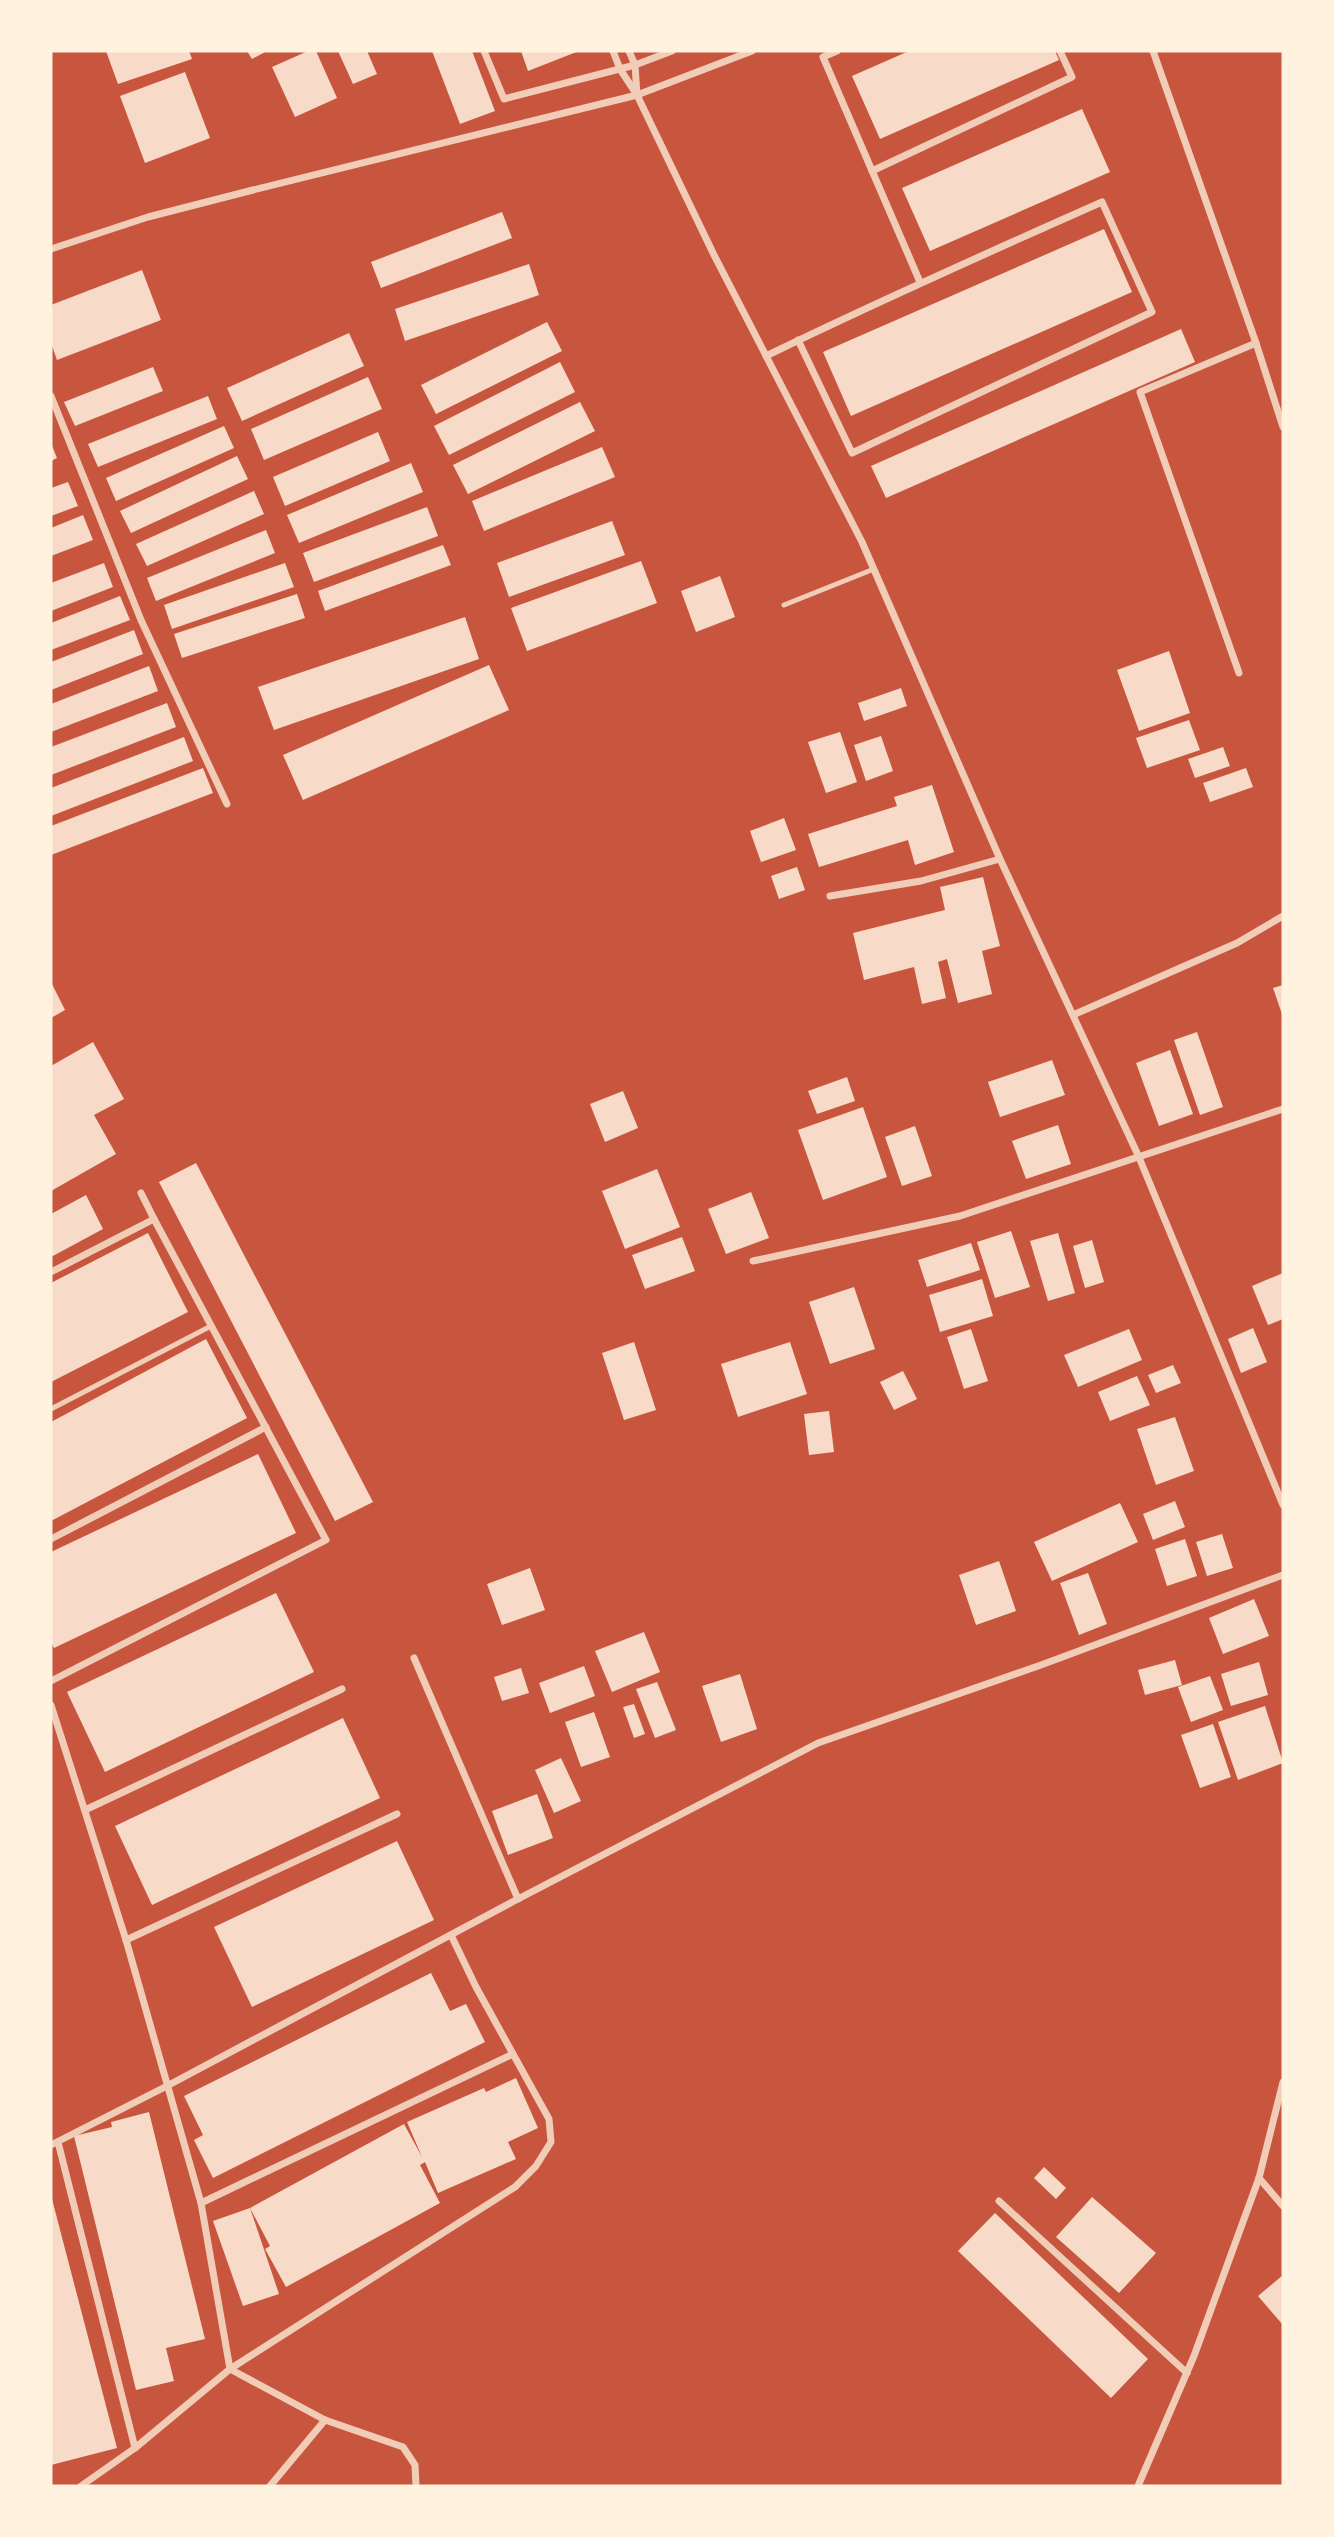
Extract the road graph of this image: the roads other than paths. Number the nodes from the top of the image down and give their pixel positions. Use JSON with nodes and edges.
{"nodes":[{"id":1,"x":484,"y":51,"type":"edge"},
{"id":2,"x":613,"y":51,"type":"edge"},
{"id":3,"x":629,"y":51,"type":"edge"},
{"id":4,"x":672,"y":51,"type":"edge"},
{"id":5,"x":752,"y":51,"type":"edge"},
{"id":6,"x":837,"y":51,"type":"edge"},
{"id":7,"x":1060,"y":51,"type":"edge"},
{"id":8,"x":1153,"y":51,"type":"edge"},
{"id":9,"x":635,"y":65,"type":"junction"},
{"id":10,"x":620,"y":69,"type":"junction"},
{"id":11,"x":637,"y":96,"type":"junction"},
{"id":12,"x":872,"y":171,"type":"junction"},
{"id":13,"x":51,"y":249,"type":"edge"},
{"id":14,"x":920,"y":282,"type":"junction"},
{"id":15,"x":798,"y":340,"type":"junction"},
{"id":16,"x":1256,"y":343,"type":"junction"},
{"id":17,"x":766,"y":356,"type":"junction"},
{"id":18,"x":51,"y":396,"type":"edge"},
{"id":19,"x":1283,"y":427,"type":"edge"},
{"id":20,"x":874,"y":569,"type":"junction"},
{"id":21,"x":784,"y":605,"type":"dead end"},
{"id":22,"x":1239,"y":673,"type":"dead end"},
{"id":23,"x":227,"y":804,"type":"dead end"},
{"id":24,"x":1000,"y":859,"type":"junction"},
{"id":25,"x":830,"y":896,"type":"dead end"},
{"id":26,"x":1283,"y":916,"type":"edge"},
{"id":27,"x":1073,"y":1015,"type":"junction"},
{"id":28,"x":1283,"y":1109,"type":"edge"},
{"id":29,"x":1138,"y":1156,"type":"junction"},
{"id":30,"x":141,"y":1193,"type":"dead end"},
{"id":31,"x":154,"y":1219,"type":"junction"},
{"id":32,"x":753,"y":1261,"type":"dead end"},
{"id":33,"x":51,"y":1272,"type":"edge"},
{"id":34,"x":211,"y":1326,"type":"junction"},
{"id":35,"x":51,"y":1409,"type":"edge"},
{"id":36,"x":267,"y":1427,"type":"junction"},
{"id":37,"x":1283,"y":1504,"type":"edge"},
{"id":38,"x":51,"y":1539,"type":"edge"},
{"id":39,"x":1283,"y":1575,"type":"edge"},
{"id":40,"x":414,"y":1657,"type":"dead end"},
{"id":41,"x":51,"y":1681,"type":"edge"},
{"id":42,"x":342,"y":1689,"type":"dead end"},
{"id":43,"x":51,"y":1705,"type":"edge"},
{"id":44,"x":85,"y":1810,"type":"junction"},
{"id":45,"x":397,"y":1814,"type":"dead end"},
{"id":46,"x":518,"y":1899,"type":"junction"},
{"id":47,"x":451,"y":1935,"type":"junction"},
{"id":48,"x":126,"y":1940,"type":"junction"},
{"id":49,"x":513,"y":2054,"type":"junction"},
{"id":50,"x":1283,"y":2082,"type":"edge"},
{"id":51,"x":167,"y":2086,"type":"junction"},
{"id":52,"x":54,"y":2143,"type":"edge"},
{"id":53,"x":1259,"y":2178,"type":"junction"},
{"id":54,"x":999,"y":2201,"type":"dead end"},
{"id":55,"x":201,"y":2203,"type":"junction"},
{"id":56,"x":1283,"y":2206,"type":"edge"},
{"id":57,"x":230,"y":2369,"type":"junction"},
{"id":58,"x":1187,"y":2373,"type":"junction"},
{"id":59,"x":325,"y":2420,"type":"junction"},
{"id":60,"x":135,"y":2448,"type":"junction"},
{"id":61,"x":81,"y":2486,"type":"edge"},
{"id":62,"x":270,"y":2486,"type":"edge"},
{"id":63,"x":416,"y":2486,"type":"edge"},
{"id":64,"x":1138,"y":2486,"type":"edge"}],
"edges":[{"from":1,"to":10,"type":"street"},
{"from":2,"to":10,"type":"street"},
{"from":3,"to":9,"type":"street"},
{"from":4,"to":9,"type":"street"},
{"from":5,"to":11,"type":"street"},
{"from":6,"to":12,"type":"street"},
{"from":7,"to":12,"type":"street"},
{"from":8,"to":16,"type":"street"},
{"from":9,"to":10,"type":"street"},
{"from":9,"to":11,"type":"street"},
{"from":10,"to":11,"type":"street"},
{"from":11,"to":13,"type":"street"},
{"from":11,"to":17,"type":"street"},
{"from":12,"to":14,"type":"street"},
{"from":14,"to":15,"type":"street"},
{"from":14,"to":15,"type":"street"},
{"from":15,"to":17,"type":"street"},
{"from":16,"to":19,"type":"street"},
{"from":16,"to":22,"type":"street"},
{"from":17,"to":20,"type":"street"},
{"from":18,"to":23,"type":"street"},
{"from":20,"to":21,"type":"lane"},
{"from":20,"to":24,"type":"street"},
{"from":24,"to":25,"type":"street"},
{"from":24,"to":27,"type":"street"},
{"from":26,"to":27,"type":"street"},
{"from":27,"to":29,"type":"street"},
{"from":28,"to":29,"type":"street"},
{"from":29,"to":32,"type":"street"},
{"from":29,"to":37,"type":"street"},
{"from":30,"to":31,"type":"street"},
{"from":31,"to":33,"type":"street"},
{"from":31,"to":34,"type":"street"},
{"from":34,"to":35,"type":"lane"},
{"from":34,"to":36,"type":"street"},
{"from":36,"to":38,"type":"street"},
{"from":36,"to":41,"type":"street"},
{"from":39,"to":46,"type":"street"},
{"from":40,"to":46,"type":"street"},
{"from":42,"to":44,"type":"street"},
{"from":43,"to":44,"type":"street"},
{"from":44,"to":48,"type":"street"},
{"from":45,"to":48,"type":"street"},
{"from":46,"to":47,"type":"street"},
{"from":47,"to":49,"type":"street"},
{"from":47,"to":51,"type":"street"},
{"from":48,"to":51,"type":"street"},
{"from":49,"to":55,"type":"street"},
{"from":49,"to":57,"type":"street"},
{"from":50,"to":53,"type":"street"},
{"from":51,"to":52,"type":"street"},
{"from":51,"to":55,"type":"street"},
{"from":52,"to":60,"type":"street"},
{"from":53,"to":56,"type":"street"},
{"from":53,"to":58,"type":"street"},
{"from":54,"to":58,"type":"street"},
{"from":55,"to":57,"type":"street"},
{"from":57,"to":59,"type":"street"},
{"from":57,"to":60,"type":"street"},
{"from":58,"to":64,"type":"street"},
{"from":59,"to":62,"type":"street"},
{"from":59,"to":63,"type":"street"},
{"from":60,"to":61,"type":"street"}]}
